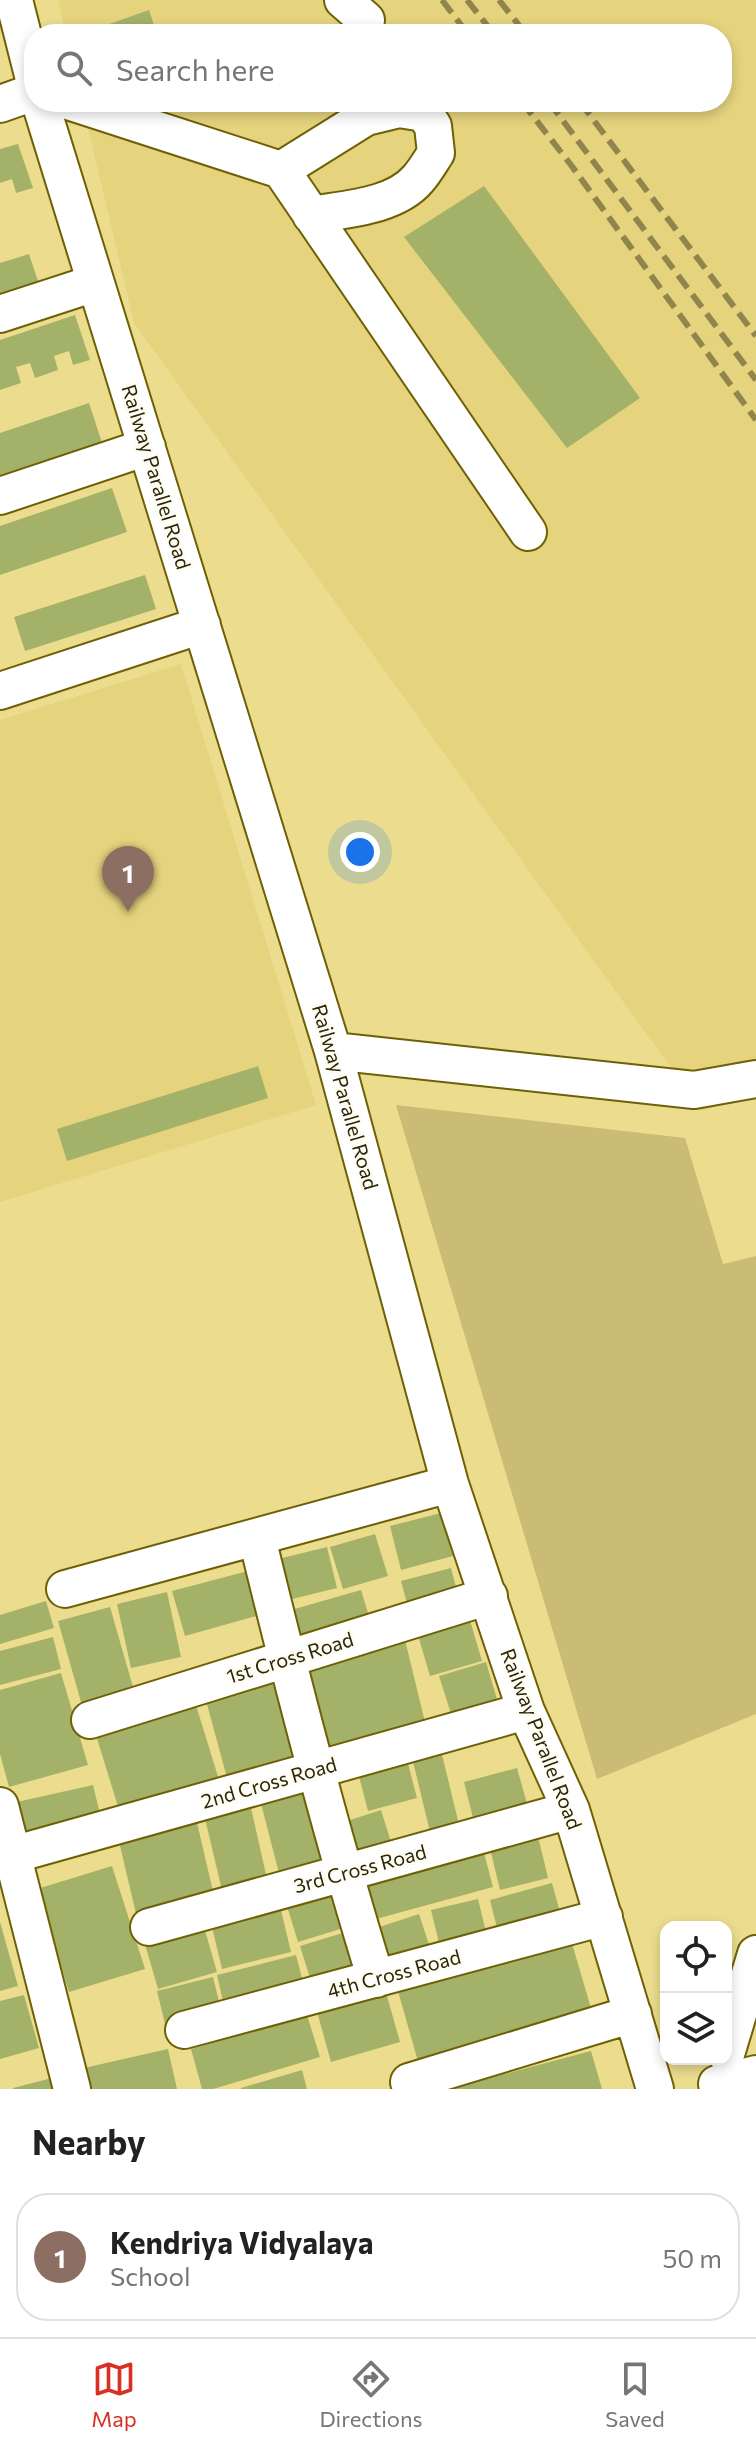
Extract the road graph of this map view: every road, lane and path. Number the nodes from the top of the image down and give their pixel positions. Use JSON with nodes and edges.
{"nodes":[{"id":1,"x":14,"y":0,"type":"edge"},
{"id":2,"x":24,"y":40,"type":"edge"},
{"id":3,"x":24,"y":96,"type":"edge"},
{"id":4,"x":0,"y":104,"type":"edge"},
{"id":5,"x":43,"y":112,"type":"edge"},
{"id":6,"x":102,"y":112,"type":"edge"},
{"id":7,"x":387,"y":112,"type":"edge"},
{"id":8,"x":418,"y":112,"type":"edge"},
{"id":9,"x":281,"y":170,"type":"junction"},
{"id":10,"x":311,"y":215,"type":"junction"},
{"id":11,"x":95,"y":283,"type":"junction"},
{"id":12,"x":0,"y":314,"type":"edge"},
{"id":13,"x":147,"y":447,"type":"junction"},
{"id":14,"x":0,"y":496,"type":"edge"},
{"id":15,"x":528,"y":532,"type":"dead end"},
{"id":16,"x":202,"y":625,"type":"junction"},
{"id":17,"x":0,"y":691,"type":"edge"},
{"id":18,"x":333,"y":1051,"type":"junction"},
{"id":19,"x":756,"y":1079,"type":"edge"},
{"id":20,"x":450,"y":1484,"type":"junction"},
{"id":21,"x":257,"y":1538,"type":"junction"},
{"id":22,"x":65,"y":1589,"type":"dead end"},
{"id":23,"x":489,"y":1596,"type":"junction"},
{"id":24,"x":286,"y":1660,"type":"junction"},
{"id":25,"x":526,"y":1711,"type":"junction"},
{"id":26,"x":90,"y":1720,"type":"dead end"},
{"id":27,"x":317,"y":1770,"type":"junction"},
{"id":28,"x":0,"y":1806,"type":"edge"},
{"id":29,"x":571,"y":1810,"type":"junction"},
{"id":30,"x":12,"y":1855,"type":"junction"},
{"id":31,"x":344,"y":1873,"type":"junction"},
{"id":32,"x":604,"y":1917,"type":"junction"},
{"id":33,"x":149,"y":1927,"type":"dead end"},
{"id":34,"x":756,"y":1954,"type":"edge"},
{"id":35,"x":376,"y":1979,"type":"junction"},
{"id":36,"x":633,"y":2014,"type":"junction"},
{"id":37,"x":184,"y":2030,"type":"dead end"},
{"id":38,"x":720,"y":2071,"type":"edge"},
{"id":39,"x":756,"y":2074,"type":"edge"},
{"id":40,"x":409,"y":2082,"type":"dead end"},
{"id":41,"x":72,"y":2089,"type":"edge"},
{"id":42,"x":655,"y":2089,"type":"edge"}],
"edges":[{"from":1,"to":2,"type":"street"},
{"from":3,"to":4,"type":"street"},
{"from":5,"to":11,"type":"street","name":"Railway Parallel Road"},
{"from":6,"to":9,"type":"street"},
{"from":7,"to":9,"type":"street"},
{"from":8,"to":10,"type":"street"},
{"from":9,"to":10,"type":"street"},
{"from":10,"to":15,"type":"street"},
{"from":11,"to":12,"type":"street"},
{"from":11,"to":13,"type":"street","name":"Railway Parallel Road"},
{"from":13,"to":14,"type":"street"},
{"from":13,"to":16,"type":"street","name":"Railway Parallel Road"},
{"from":16,"to":17,"type":"street"},
{"from":16,"to":18,"type":"street","name":"Railway Parallel Road"},
{"from":18,"to":19,"type":"street"},
{"from":18,"to":20,"type":"street","name":"Railway Parallel Road"},
{"from":20,"to":21,"type":"street"},
{"from":20,"to":23,"type":"street","name":"Railway Parallel Road"},
{"from":21,"to":22,"type":"street"},
{"from":21,"to":24,"type":"street"},
{"from":23,"to":24,"type":"street","name":"1st Cross Road"},
{"from":23,"to":25,"type":"street","name":"Railway Parallel Road"},
{"from":24,"to":26,"type":"street","name":"1st Cross Road"},
{"from":24,"to":27,"type":"street"},
{"from":25,"to":27,"type":"street","name":"2nd Cross Road"},
{"from":25,"to":29,"type":"street","name":"Railway Parallel Road"},
{"from":27,"to":30,"type":"street","name":"2nd Cross Road"},
{"from":27,"to":31,"type":"street"},
{"from":28,"to":30,"type":"street"},
{"from":29,"to":31,"type":"street","name":"3rd Cross Road"},
{"from":29,"to":32,"type":"street","name":"Railway Parallel Road"},
{"from":30,"to":41,"type":"street"},
{"from":31,"to":33,"type":"street","name":"3rd Cross Road"},
{"from":31,"to":35,"type":"street"},
{"from":32,"to":35,"type":"street","name":"4th Cross Road"},
{"from":32,"to":36,"type":"street","name":"Railway Parallel Road"},
{"from":34,"to":38,"type":"street"},
{"from":35,"to":37,"type":"street","name":"4th Cross Road"},
{"from":36,"to":40,"type":"street"},
{"from":36,"to":42,"type":"street","name":"Railway Parallel Road"},
{"from":38,"to":39,"type":"street"}]}
